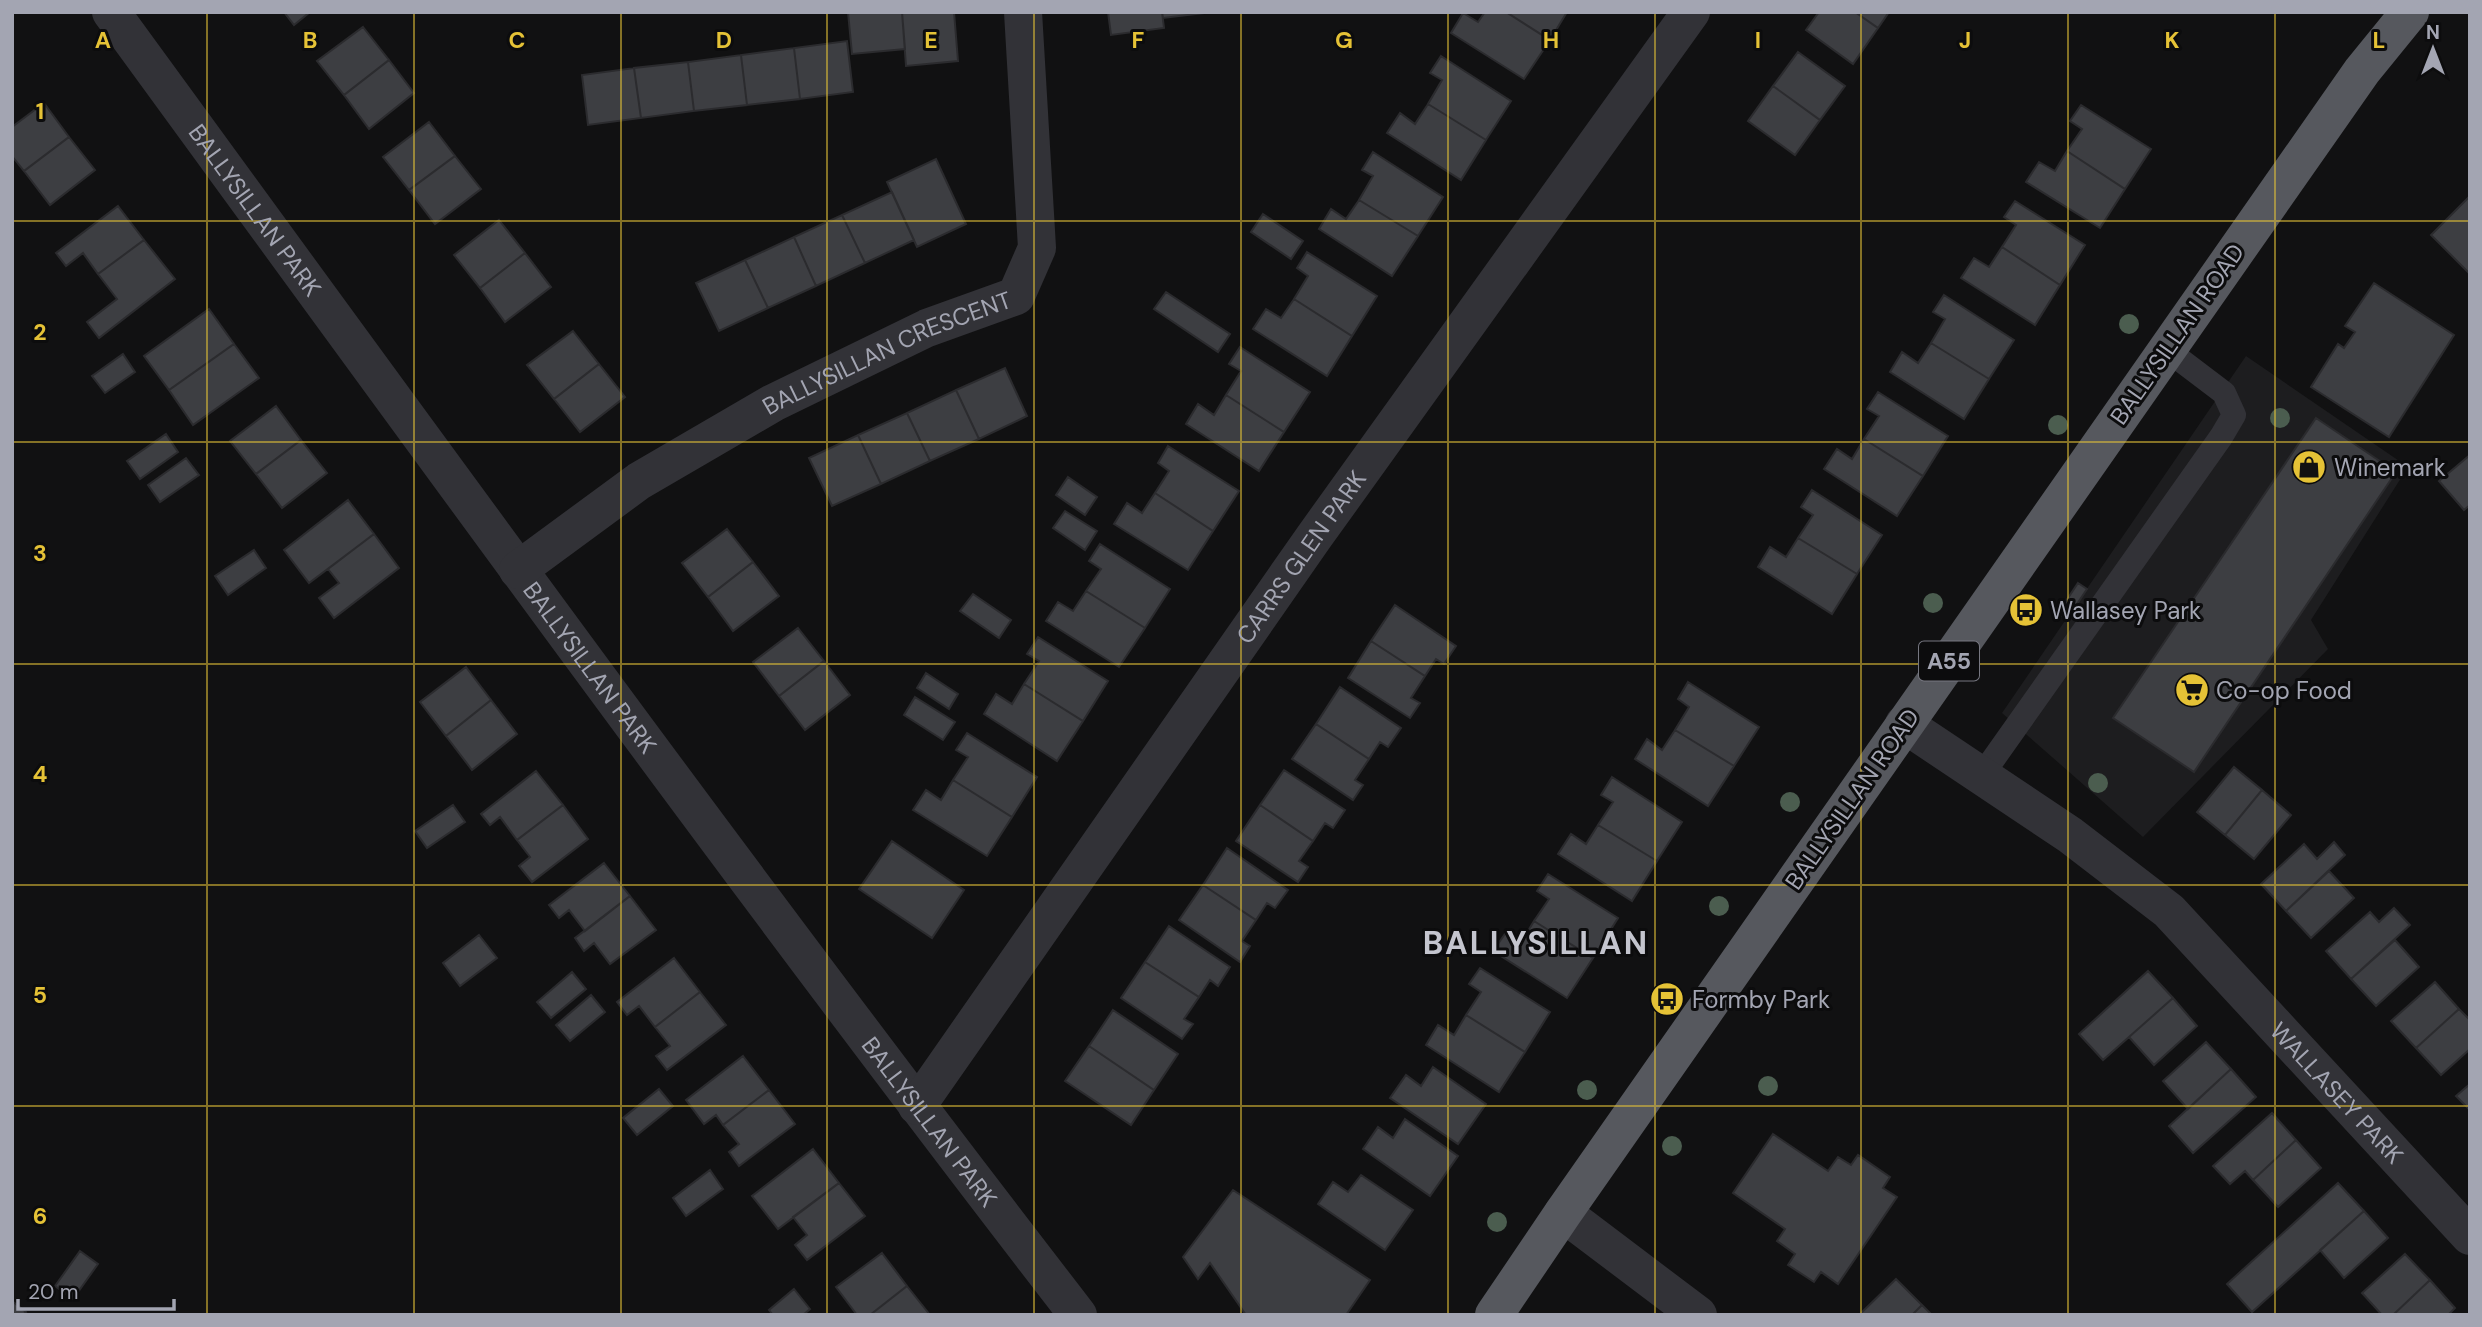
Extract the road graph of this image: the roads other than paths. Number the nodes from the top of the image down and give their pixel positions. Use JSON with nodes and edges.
{"nodes":[{"id":1,"x":111,"y":12,"type":"edge"},
{"id":2,"x":1023,"y":12,"type":"edge"},
{"id":3,"x":1691,"y":12,"type":"edge"},
{"id":4,"x":2410,"y":12,"type":"edge"},
{"id":5,"x":2166,"y":349,"type":"junction"},
{"id":6,"x":518,"y":570,"type":"junction"},
{"id":7,"x":1904,"y":724,"type":"junction"},
{"id":8,"x":1982,"y":775,"type":"junction"},
{"id":9,"x":917,"y":1106,"type":"junction"},
{"id":10,"x":1563,"y":1213,"type":"junction"},
{"id":11,"x":2470,"y":1236,"type":"edge"},
{"id":12,"x":1078,"y":1315,"type":"edge"},
{"id":13,"x":1494,"y":1315,"type":"edge"},
{"id":14,"x":1698,"y":1315,"type":"edge"}],
"edges":[{"from":1,"to":6,"type":"street","name":"BALLYSILLAN PARK"},
{"from":2,"to":6,"type":"street","name":"BALLYSILLAN CRESCENT"},
{"from":3,"to":9,"type":"street","name":"CARRS GLEN PARK"},
{"from":4,"to":5,"type":"highway","name":"BALLYSILLAN ROAD","number":"A55"},
{"from":5,"to":7,"type":"highway","name":"BALLYSILLAN ROAD","number":"A55"},
{"from":5,"to":8,"type":"lane"},
{"from":6,"to":9,"type":"street","name":"BALLYSILLAN PARK"},
{"from":7,"to":8,"type":"street","name":"WALLASEY PARK"},
{"from":7,"to":10,"type":"highway","name":"BALLYSILLAN ROAD","number":"A55"},
{"from":8,"to":11,"type":"street","name":"WALLASEY PARK"},
{"from":9,"to":12,"type":"street","name":"BALLYSILLAN PARK"},
{"from":10,"to":13,"type":"highway","name":"BALLYSILLAN ROAD","number":"A55"},
{"from":10,"to":14,"type":"street"}]}
